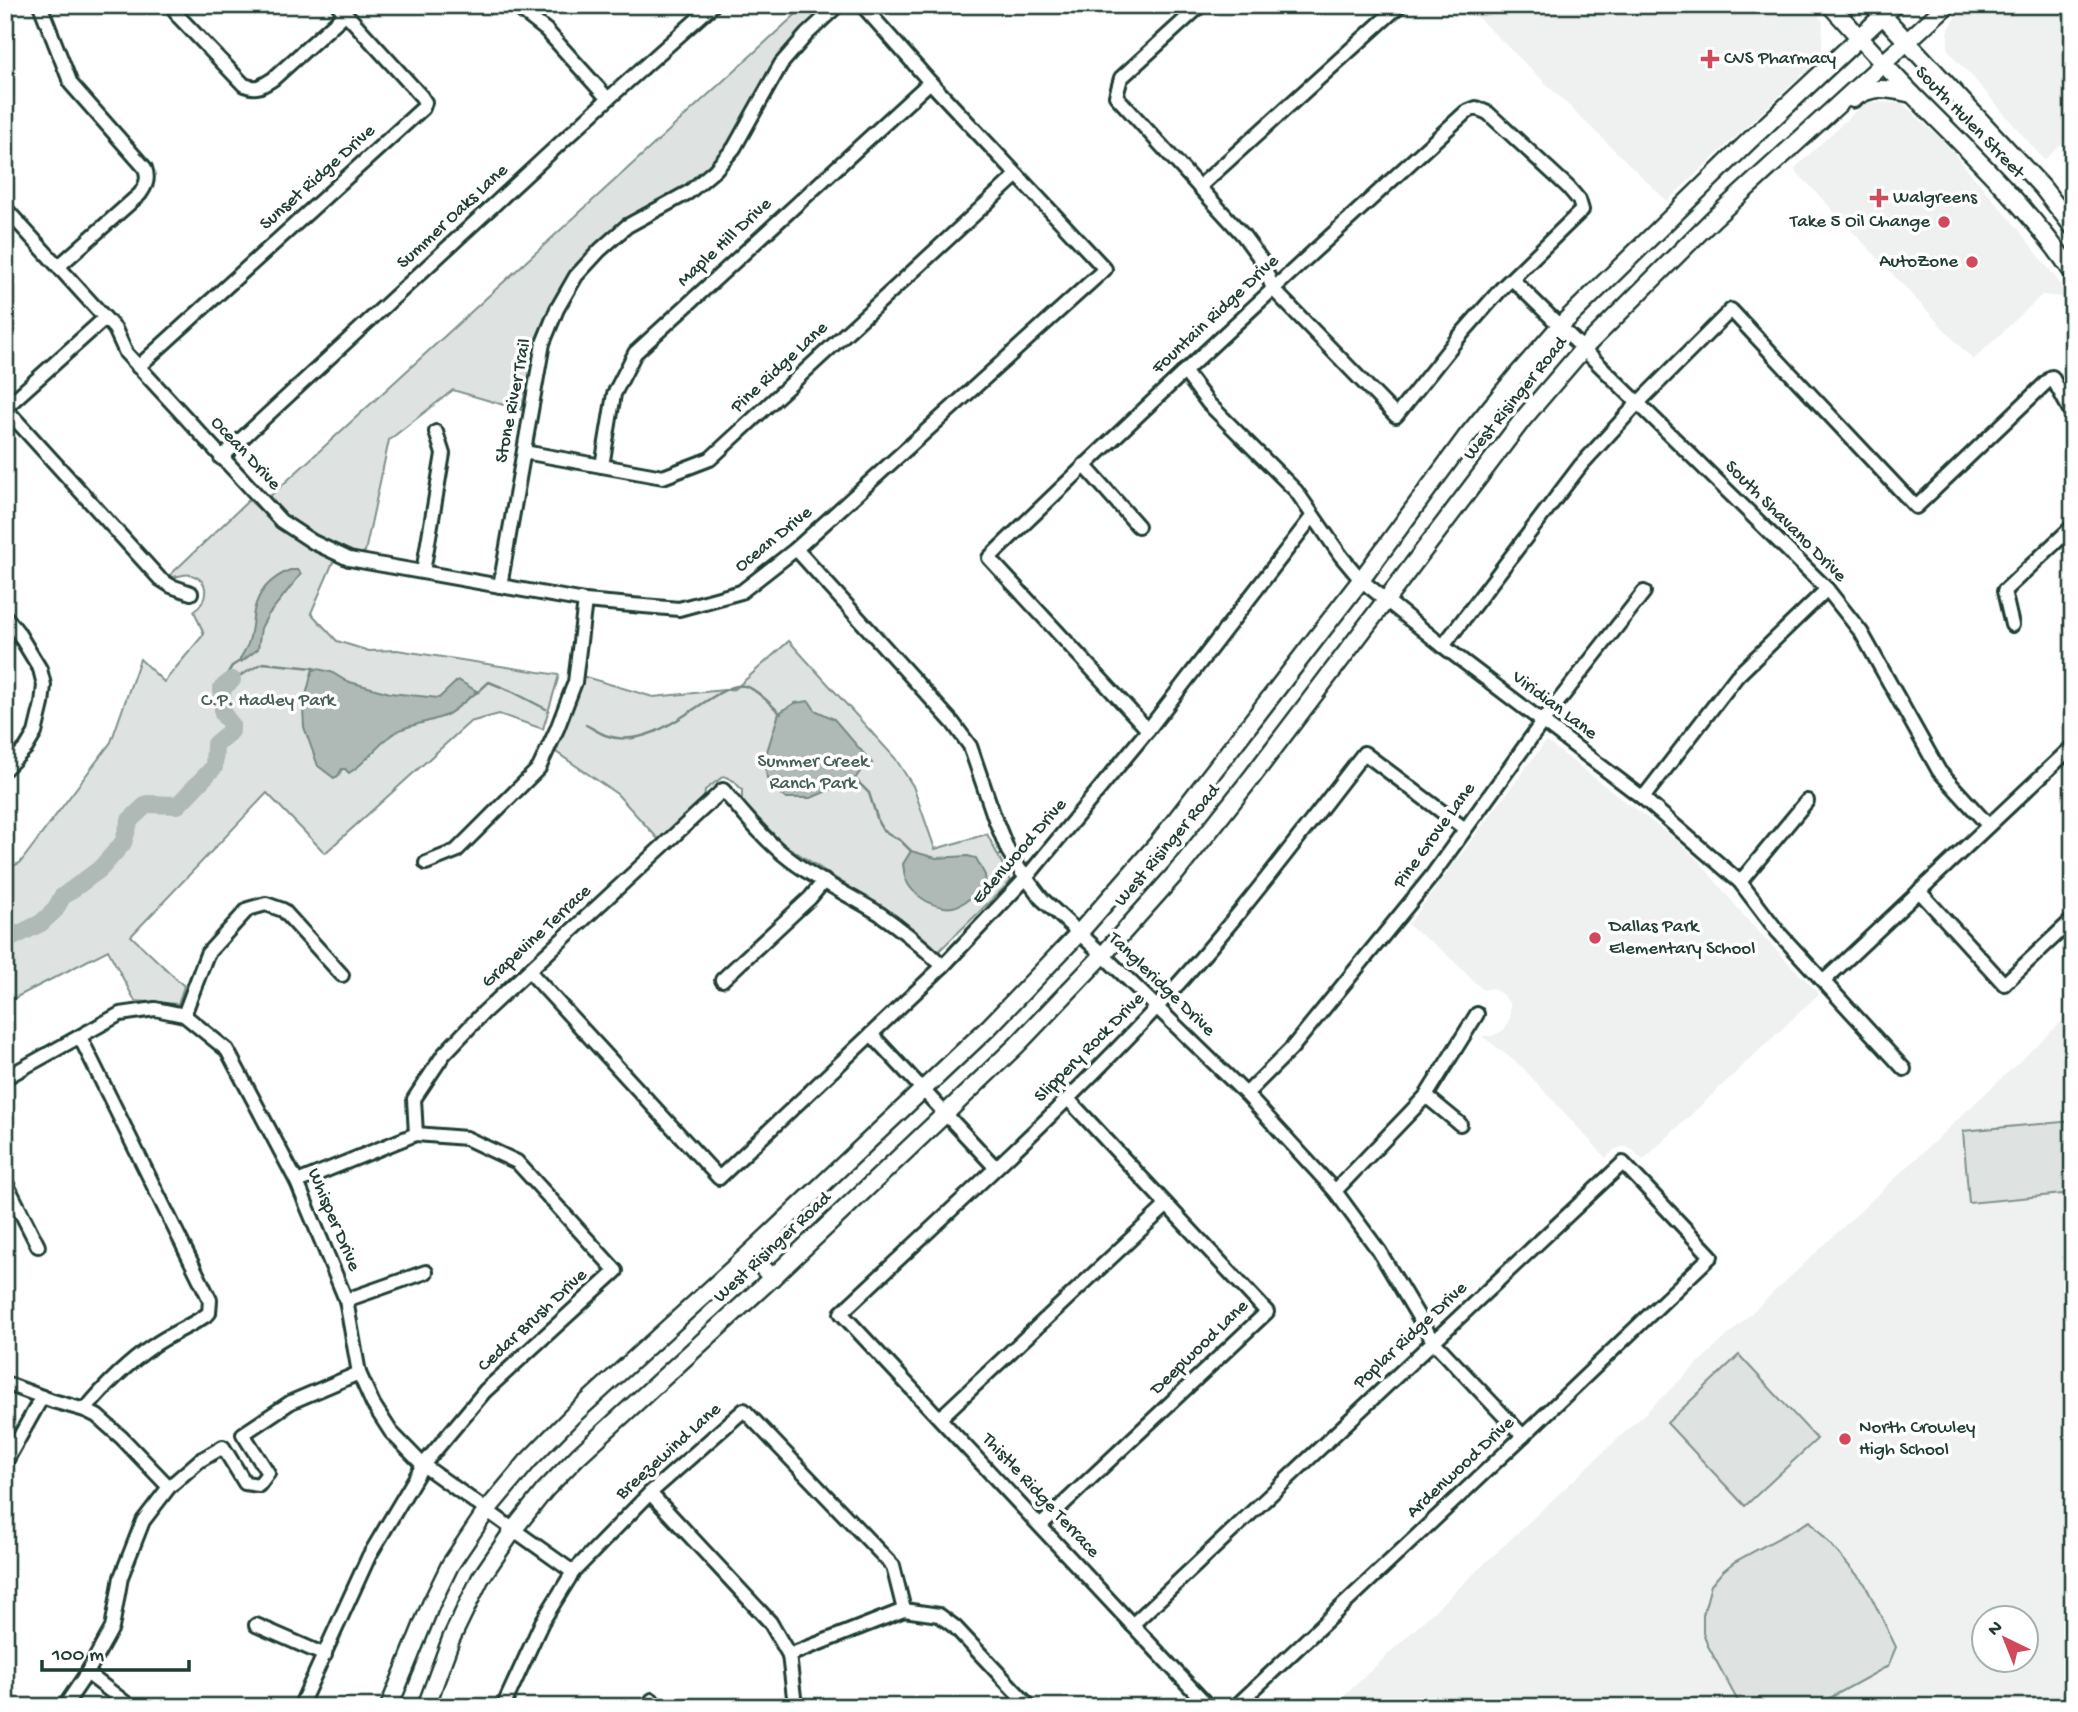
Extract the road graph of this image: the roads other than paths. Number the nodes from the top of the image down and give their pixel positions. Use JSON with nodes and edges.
{"nodes":[{"id":1,"x":40,"y":5,"type":"edge"},
{"id":2,"x":173,"y":5,"type":"edge"},
{"id":3,"x":713,"y":5,"type":"edge"},
{"id":4,"x":838,"y":5,"type":"edge"},
{"id":5,"x":862,"y":5,"type":"edge"},
{"id":6,"x":1201,"y":5,"type":"edge"},
{"id":7,"x":1400,"y":5,"type":"edge"},
{"id":8,"x":1830,"y":5,"type":"edge"},
{"id":9,"x":1947,"y":5,"type":"edge"},
{"id":10,"x":522,"y":8,"type":"edge"},
{"id":11,"x":342,"y":9,"type":"edge"},
{"id":12,"x":1883,"y":9,"type":"edge"},
{"id":13,"x":1860,"y":37,"type":"junction"},
{"id":14,"x":1906,"y":43,"type":"junction"},
{"id":15,"x":1884,"y":63,"type":"junction"},
{"id":16,"x":930,"y":82,"type":"junction"},
{"id":17,"x":1912,"y":94,"type":"junction"},
{"id":18,"x":608,"y":99,"type":"junction"},
{"id":19,"x":1822,"y":120,"type":"junction"},
{"id":20,"x":1017,"y":175,"type":"junction"},
{"id":21,"x":1199,"y":187,"type":"junction"},
{"id":22,"x":1692,"y":197,"type":"junction"},
{"id":23,"x":5,"y":208,"type":"edge"},
{"id":24,"x":1713,"y":219,"type":"junction"},
{"id":25,"x":2073,"y":227,"type":"edge"},
{"id":26,"x":2067,"y":250,"type":"edge"},
{"id":27,"x":59,"y":266,"type":"junction"},
{"id":28,"x":2073,"y":273,"type":"edge"},
{"id":29,"x":1511,"y":279,"type":"junction"},
{"id":30,"x":1273,"y":289,"type":"junction"},
{"id":31,"x":105,"y":318,"type":"junction"},
{"id":32,"x":1559,"y":327,"type":"junction"},
{"id":33,"x":1583,"y":349,"type":"junction"},
{"id":34,"x":138,"y":367,"type":"junction"},
{"id":35,"x":1184,"y":371,"type":"junction"},
{"id":36,"x":1638,"y":403,"type":"junction"},
{"id":37,"x":5,"y":408,"type":"edge"},
{"id":38,"x":2073,"y":416,"type":"edge"},
{"id":39,"x":436,"y":432,"type":"dead end"},
{"id":40,"x":524,"y":452,"type":"junction"},
{"id":41,"x":221,"y":458,"type":"junction"},
{"id":42,"x":1084,"y":465,"type":"junction"},
{"id":43,"x":602,"y":466,"type":"junction"},
{"id":44,"x":1312,"y":517,"type":"junction"},
{"id":45,"x":1138,"y":526,"type":"dead end"},
{"id":46,"x":2073,"y":526,"type":"edge"},
{"id":47,"x":796,"y":550,"type":"junction"},
{"id":48,"x":423,"y":572,"type":"junction"},
{"id":49,"x":1361,"y":580,"type":"junction"},
{"id":50,"x":500,"y":586,"type":"junction"},
{"id":51,"x":1827,"y":589,"type":"junction"},
{"id":52,"x":1644,"y":592,"type":"dead end"},
{"id":53,"x":191,"y":593,"type":"dead end"},
{"id":54,"x":585,"y":601,"type":"junction"},
{"id":55,"x":1386,"y":601,"type":"junction"},
{"id":56,"x":5,"y":616,"type":"edge"},
{"id":57,"x":2012,"y":625,"type":"dead end"},
{"id":58,"x":1443,"y":646,"type":"junction"},
{"id":59,"x":1543,"y":721,"type":"junction"},
{"id":60,"x":1148,"y":730,"type":"junction"},
{"id":61,"x":2073,"y":746,"type":"edge"},
{"id":62,"x":5,"y":769,"type":"edge"},
{"id":63,"x":1643,"y":798,"type":"junction"},
{"id":64,"x":1807,"y":801,"type":"dead end"},
{"id":65,"x":1988,"y":825,"type":"junction"},
{"id":66,"x":1465,"y":829,"type":"junction"},
{"id":67,"x":426,"y":863,"type":"dead end"},
{"id":68,"x":1026,"y":878,"type":"junction"},
{"id":69,"x":824,"y":881,"type":"junction"},
{"id":70,"x":1740,"y":882,"type":"junction"},
{"id":71,"x":1919,"y":891,"type":"junction"},
{"id":72,"x":2073,"y":919,"type":"edge"},
{"id":73,"x":1079,"y":933,"type":"junction"},
{"id":74,"x":1103,"y":955,"type":"junction"},
{"id":75,"x":943,"y":966,"type":"junction"},
{"id":76,"x":529,"y":971,"type":"junction"},
{"id":77,"x":342,"y":975,"type":"dead end"},
{"id":78,"x":722,"y":981,"type":"dead end"},
{"id":79,"x":1824,"y":981,"type":"junction"},
{"id":80,"x":1157,"y":1007,"type":"junction"},
{"id":81,"x":184,"y":1014,"type":"junction"},
{"id":82,"x":1477,"y":1014,"type":"dead end"},
{"id":83,"x":871,"y":1034,"type":"junction"},
{"id":84,"x":79,"y":1037,"type":"junction"},
{"id":85,"x":1904,"y":1069,"type":"dead end"},
{"id":86,"x":5,"y":1078,"type":"edge"},
{"id":87,"x":922,"y":1089,"type":"junction"},
{"id":88,"x":1246,"y":1094,"type":"junction"},
{"id":89,"x":1426,"y":1096,"type":"junction"},
{"id":90,"x":1068,"y":1098,"type":"junction"},
{"id":91,"x":945,"y":1114,"type":"junction"},
{"id":92,"x":1460,"y":1124,"type":"dead end"},
{"id":93,"x":416,"y":1134,"type":"junction"},
{"id":94,"x":995,"y":1167,"type":"junction"},
{"id":95,"x":5,"y":1181,"type":"edge"},
{"id":96,"x":297,"y":1182,"type":"junction"},
{"id":97,"x":1335,"y":1191,"type":"junction"},
{"id":98,"x":1166,"y":1206,"type":"junction"},
{"id":99,"x":38,"y":1246,"type":"dead end"},
{"id":100,"x":750,"y":1253,"type":"junction"},
{"id":101,"x":1711,"y":1256,"type":"joint"},
{"id":102,"x":426,"y":1272,"type":"dead end"},
{"id":103,"x":772,"y":1278,"type":"junction"},
{"id":104,"x":346,"y":1300,"type":"junction"},
{"id":105,"x":841,"y":1313,"type":"joint"},
{"id":106,"x":1433,"y":1341,"type":"junction"},
{"id":107,"x":359,"y":1373,"type":"junction"},
{"id":108,"x":5,"y":1383,"type":"edge"},
{"id":109,"x":42,"y":1397,"type":"junction"},
{"id":110,"x":85,"y":1410,"type":"junction"},
{"id":111,"x":940,"y":1418,"type":"junction"},
{"id":112,"x":243,"y":1434,"type":"junction"},
{"id":113,"x":1523,"y":1436,"type":"junction"},
{"id":114,"x":223,"y":1447,"type":"junction"},
{"id":115,"x":5,"y":1463,"type":"edge"},
{"id":116,"x":424,"y":1465,"type":"junction"},
{"id":117,"x":169,"y":1488,"type":"junction"},
{"id":118,"x":650,"y":1493,"type":"junction"},
{"id":119,"x":487,"y":1510,"type":"junction"},
{"id":120,"x":1041,"y":1525,"type":"junction"},
{"id":121,"x":514,"y":1529,"type":"junction"},
{"id":122,"x":573,"y":1572,"type":"junction"},
{"id":123,"x":904,"y":1610,"type":"junction"},
{"id":124,"x":256,"y":1625,"type":"dead end"},
{"id":125,"x":1132,"y":1625,"type":"junction"},
{"id":126,"x":325,"y":1655,"type":"junction"},
{"id":127,"x":789,"y":1655,"type":"junction"},
{"id":128,"x":87,"y":1673,"type":"junction"},
{"id":129,"x":64,"y":1707,"type":"edge"},
{"id":130,"x":131,"y":1707,"type":"edge"},
{"id":131,"x":300,"y":1707,"type":"edge"},
{"id":132,"x":389,"y":1707,"type":"edge"},
{"id":133,"x":426,"y":1707,"type":"edge"},
{"id":134,"x":503,"y":1707,"type":"edge"},
{"id":135,"x":791,"y":1707,"type":"edge"},
{"id":136,"x":1030,"y":1707,"type":"edge"},
{"id":137,"x":1209,"y":1707,"type":"edge"},
{"id":138,"x":1235,"y":1707,"type":"edge"}],
"edges":[{"from":1,"to":27,"type":"street"},
{"from":2,"to":11,"type":"street"},
{"from":3,"to":18,"type":"street","name":"Summer Oaks Lane"},
{"from":4,"to":40,"type":"street","name":"Stone River Trail"},
{"from":5,"to":16,"type":"street","name":"Ocean Drive"},
{"from":6,"to":21,"type":"street"},
{"from":7,"to":21,"type":"street"},
{"from":8,"to":13,"type":"main road","name":"South Hulen Street"},
{"from":9,"to":14,"type":"main road","name":"West Risinger Road"},
{"from":10,"to":18,"type":"street"},
{"from":11,"to":34,"type":"street","name":"Sunset Ridge Drive"},
{"from":12,"to":13,"type":"main road","name":"West Risinger Road"},
{"from":12,"to":14,"type":"main road","name":"South Hulen Street"},
{"from":13,"to":15,"type":"main road","name":"South Hulen Street"},
{"from":13,"to":22,"type":"main road","name":"West Risinger Road"},
{"from":14,"to":15,"type":"main road","name":"West Risinger Road"},
{"from":14,"to":25,"type":"main road","name":"South Hulen Street"},
{"from":15,"to":17,"type":"main road","name":"South Hulen Street"},
{"from":15,"to":19,"type":"main road","name":"West Risinger Road"},
{"from":16,"to":20,"type":"street","name":"Ocean Drive"},
{"from":16,"to":43,"type":"street","name":"Maple Hill Drive"},
{"from":17,"to":19,"type":"main road"},
{"from":17,"to":26,"type":"main road","name":"South Hulen Street"},
{"from":18,"to":41,"type":"street","name":"Summer Oaks Lane"},
{"from":19,"to":24,"type":"main road","name":"West Risinger Road"},
{"from":20,"to":43,"type":"street","name":"Pine Ridge Lane"},
{"from":20,"to":47,"type":"street","name":"Ocean Drive"},
{"from":21,"to":30,"type":"street"},
{"from":22,"to":24,"type":"main road"},
{"from":22,"to":32,"type":"main road","name":"West Risinger Road"},
{"from":23,"to":27,"type":"street","name":"Ocean Drive"},
{"from":24,"to":33,"type":"main road","name":"West Risinger Road"},
{"from":26,"to":28,"type":"main road","name":"South Hulen Street"},
{"from":27,"to":31,"type":"street","name":"Ocean Drive"},
{"from":29,"to":30,"type":"street"},
{"from":29,"to":30,"type":"street","name":"Fountain Ridge Drive"},
{"from":29,"to":32,"type":"street","name":"South Shavano Drive"},
{"from":30,"to":35,"type":"street","name":"Fountain Ridge Drive"},
{"from":31,"to":34,"type":"street","name":"Ocean Drive"},
{"from":31,"to":37,"type":"street"},
{"from":32,"to":33,"type":"street","name":"South Shavano Drive"},
{"from":32,"to":49,"type":"main road","name":"West Risinger Road"},
{"from":33,"to":36,"type":"street","name":"South Shavano Drive"},
{"from":33,"to":55,"type":"main road","name":"West Risinger Road"},
{"from":34,"to":41,"type":"street","name":"Ocean Drive"},
{"from":35,"to":42,"type":"street","name":"Fountain Ridge Drive"},
{"from":35,"to":44,"type":"street","name":"Viridian Lane"},
{"from":36,"to":38,"type":"street"},
{"from":36,"to":51,"type":"street","name":"South Shavano Drive"},
{"from":36,"to":58,"type":"street"},
{"from":37,"to":53,"type":"street"},
{"from":39,"to":48,"type":"street"},
{"from":40,"to":43,"type":"street","name":"Pine Ridge Lane"},
{"from":40,"to":50,"type":"street","name":"Stone River Trail"},
{"from":41,"to":48,"type":"street","name":"Ocean Drive"},
{"from":42,"to":45,"type":"street"},
{"from":42,"to":60,"type":"street","name":"Fountain Ridge Drive"},
{"from":44,"to":49,"type":"street","name":"Viridian Lane"},
{"from":44,"to":60,"type":"street","name":"Edenwood Drive"},
{"from":46,"to":57,"type":"street"},
{"from":47,"to":54,"type":"street","name":"Ocean Drive"},
{"from":47,"to":68,"type":"street","name":"Tangleridge Drive"},
{"from":48,"to":50,"type":"street","name":"Ocean Drive"},
{"from":49,"to":55,"type":"street","name":"Viridian Lane"},
{"from":49,"to":73,"type":"main road","name":"West Risinger Road"},
{"from":50,"to":54,"type":"street","name":"Ocean Drive"},
{"from":51,"to":63,"type":"street"},
{"from":51,"to":65,"type":"street","name":"South Shavano Drive"},
{"from":52,"to":59,"type":"street","name":"Pine Grove Lane"},
{"from":54,"to":67,"type":"street"},
{"from":55,"to":58,"type":"street","name":"Viridian Lane"},
{"from":55,"to":74,"type":"main road","name":"West Risinger Road"},
{"from":56,"to":62,"type":"street"},
{"from":58,"to":59,"type":"street","name":"Viridian Lane"},
{"from":59,"to":63,"type":"street","name":"Viridian Lane"},
{"from":59,"to":66,"type":"street","name":"Pine Grove Lane"},
{"from":60,"to":68,"type":"street","name":"Edenwood Drive"},
{"from":61,"to":65,"type":"street"},
{"from":63,"to":70,"type":"street","name":"Viridian Lane"},
{"from":64,"to":70,"type":"street"},
{"from":65,"to":71,"type":"street"},
{"from":66,"to":80,"type":"street","name":"Slippery Rock Drive"},
{"from":66,"to":88,"type":"street","name":"Pine Grove Lane"},
{"from":68,"to":73,"type":"street","name":"Tangleridge Drive"},
{"from":68,"to":75,"type":"street","name":"Edenwood Drive"},
{"from":69,"to":75,"type":"street"},
{"from":69,"to":76,"type":"street","name":"Grapevine Terrace"},
{"from":69,"to":78,"type":"street"},
{"from":70,"to":79,"type":"street","name":"Viridian Lane"},
{"from":71,"to":72,"type":"street"},
{"from":71,"to":79,"type":"street"},
{"from":73,"to":74,"type":"street","name":"Tangleridge Drive"},
{"from":73,"to":87,"type":"main road","name":"West Risinger Road"},
{"from":74,"to":80,"type":"street","name":"Tangleridge Drive"},
{"from":74,"to":91,"type":"main road","name":"West Risinger Road"},
{"from":75,"to":83,"type":"street","name":"Edenwood Drive"},
{"from":76,"to":83,"type":"street","name":"Edenwood Drive"},
{"from":76,"to":93,"type":"street","name":"Grapevine Terrace"},
{"from":77,"to":81,"type":"street"},
{"from":79,"to":85,"type":"street","name":"Viridian Lane"},
{"from":80,"to":88,"type":"street","name":"Tangleridge Drive"},
{"from":80,"to":90,"type":"street","name":"Slippery Rock Drive"},
{"from":81,"to":84,"type":"street"},
{"from":81,"to":96,"type":"street","name":"Whisper Drive"},
{"from":82,"to":89,"type":"street"},
{"from":83,"to":87,"type":"street"},
{"from":84,"to":86,"type":"street"},
{"from":84,"to":110,"type":"street"},
{"from":87,"to":91,"type":"street"},
{"from":87,"to":100,"type":"main road","name":"West Risinger Road"},
{"from":88,"to":97,"type":"street","name":"Tangleridge Drive"},
{"from":89,"to":92,"type":"street"},
{"from":89,"to":97,"type":"street"},
{"from":90,"to":94,"type":"street","name":"Slippery Rock Drive"},
{"from":90,"to":98,"type":"street","name":"Deepwood Lane"},
{"from":91,"to":94,"type":"street"},
{"from":91,"to":103,"type":"main road","name":"West Risinger Road"},
{"from":93,"to":96,"type":"street","name":"Cedar Brush Drive"},
{"from":93,"to":116,"type":"street","name":"Cedar Brush Drive"},
{"from":94,"to":105,"type":"street","name":"Slippery Rock Drive"},
{"from":95,"to":99,"type":"street"},
{"from":96,"to":104,"type":"street","name":"Whisper Drive"},
{"from":97,"to":106,"type":"street","name":"Tangleridge Drive"},
{"from":98,"to":111,"type":"street"},
{"from":98,"to":120,"type":"street","name":"Deepwood Lane"},
{"from":100,"to":103,"type":"main road"},
{"from":100,"to":119,"type":"main road","name":"West Risinger Road"},
{"from":101,"to":106,"type":"street","name":"Poplar Ridge Drive"},
{"from":101,"to":113,"type":"street","name":"Ardenwood Drive"},
{"from":102,"to":104,"type":"street"},
{"from":103,"to":121,"type":"main road","name":"West Risinger Road"},
{"from":104,"to":107,"type":"street","name":"Whisper Drive"},
{"from":105,"to":111,"type":"street","name":"Thistle Ridge Terrace"},
{"from":106,"to":113,"type":"street","name":"Tangleridge Drive"},
{"from":106,"to":125,"type":"street","name":"Poplar Ridge Drive"},
{"from":107,"to":112,"type":"street"},
{"from":107,"to":116,"type":"street","name":"Whisper Drive"},
{"from":108,"to":109,"type":"street"},
{"from":109,"to":110,"type":"street"},
{"from":109,"to":115,"type":"street"},
{"from":110,"to":117,"type":"street"},
{"from":111,"to":120,"type":"street","name":"Thistle Ridge Terrace"},
{"from":112,"to":114,"type":"street"},
{"from":112,"to":114,"type":"street"},
{"from":113,"to":138,"type":"street","name":"Ardenwood Drive"},
{"from":114,"to":117,"type":"street"},
{"from":116,"to":119,"type":"street","name":"Whisper Drive"},
{"from":116,"to":126,"type":"street","name":"Cedar Brush Drive"},
{"from":117,"to":128,"type":"street"},
{"from":118,"to":122,"type":"street","name":"Breezewind Lane"},
{"from":118,"to":123,"type":"street","name":"Breezewind Lane"},
{"from":118,"to":127,"type":"street"},
{"from":119,"to":121,"type":"street","name":"Whisper Drive"},
{"from":119,"to":132,"type":"main road","name":"West Risinger Road"},
{"from":120,"to":125,"type":"street","name":"Thistle Ridge Terrace"},
{"from":121,"to":122,"type":"street","name":"Whisper Drive"},
{"from":121,"to":133,"type":"main road","name":"West Risinger Road"},
{"from":122,"to":134,"type":"street","name":"Breezewind Lane"},
{"from":123,"to":127,"type":"street"},
{"from":123,"to":136,"type":"street"},
{"from":124,"to":126,"type":"street"},
{"from":125,"to":137,"type":"street","name":"Thistle Ridge Terrace"},
{"from":126,"to":131,"type":"street","name":"Cedar Brush Drive"},
{"from":127,"to":135,"type":"street"},
{"from":128,"to":129,"type":"street"},
{"from":128,"to":130,"type":"street"}]}
